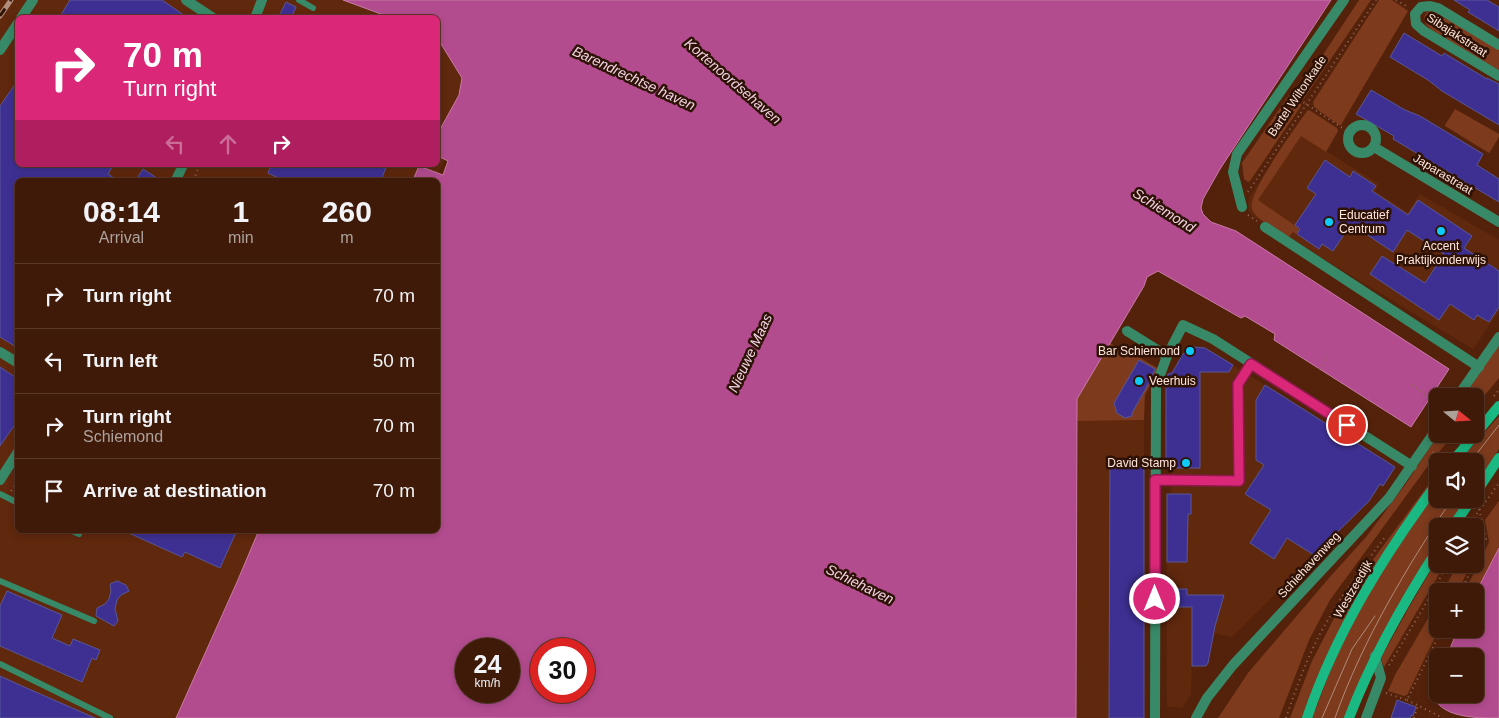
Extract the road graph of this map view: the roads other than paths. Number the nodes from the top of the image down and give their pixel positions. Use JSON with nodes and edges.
{"nodes":[{"id":1,"x":33,"y":0,"type":"edge"},
{"id":2,"x":186,"y":0,"type":"edge"},
{"id":3,"x":262,"y":0,"type":"edge"},
{"id":4,"x":299,"y":0,"type":"edge"},
{"id":5,"x":1344,"y":0,"type":"edge"},
{"id":6,"x":314,"y":8,"type":"dead end"},
{"id":7,"x":23,"y":15,"type":"edge"},
{"id":8,"x":208,"y":15,"type":"edge"},
{"id":9,"x":256,"y":15,"type":"edge"},
{"id":10,"x":15,"y":28,"type":"edge"},
{"id":11,"x":1499,"y":45,"type":"edge"},
{"id":12,"x":0,"y":50,"type":"edge"},
{"id":13,"x":1499,"y":76,"type":"edge"},
{"id":14,"x":1374,"y":147,"type":"junction"},
{"id":15,"x":1242,"y":207,"type":"road end"},
{"id":16,"x":1499,"y":222,"type":"edge"},
{"id":17,"x":1265,"y":226,"type":"road end"},
{"id":18,"x":1127,"y":331,"type":"dead end"},
{"id":19,"x":1499,"y":337,"type":"edge"},
{"id":20,"x":0,"y":352,"type":"edge"},
{"id":21,"x":1167,"y":356,"type":"junction"},
{"id":22,"x":15,"y":361,"type":"edge"},
{"id":23,"x":1251,"y":364,"type":"junction"},
{"id":24,"x":1479,"y":367,"type":"junction"},
{"id":25,"x":1464,"y":388,"type":"edge"},
{"id":26,"x":1499,"y":406,"type":"edge"},
{"id":27,"x":1429,"y":440,"type":"edge"},
{"id":28,"x":1460,"y":453,"type":"edge"},
{"id":29,"x":15,"y":457,"type":"edge"},
{"id":30,"x":1499,"y":458,"type":"edge"},
{"id":31,"x":1412,"y":466,"type":"junction"},
{"id":32,"x":0,"y":480,"type":"edge"},
{"id":33,"x":1155,"y":480,"type":"junction"},
{"id":34,"x":1484,"y":480,"type":"edge"},
{"id":35,"x":0,"y":494,"type":"edge"},
{"id":36,"x":1429,"y":495,"type":"edge"},
{"id":37,"x":15,"y":502,"type":"edge"},
{"id":38,"x":1429,"y":563,"type":"edge"},
{"id":39,"x":0,"y":581,"type":"edge"},
{"id":40,"x":94,"y":621,"type":"dead end"},
{"id":41,"x":1375,"y":656,"type":"junction"},
{"id":42,"x":0,"y":664,"type":"edge"},
{"id":43,"x":110,"y":718,"type":"edge"},
{"id":44,"x":1154,"y":718,"type":"edge"},
{"id":45,"x":1196,"y":718,"type":"edge"},
{"id":46,"x":1307,"y":718,"type":"edge"},
{"id":47,"x":1349,"y":718,"type":"edge"},
{"id":48,"x":1366,"y":718,"type":"edge"}],
"edges":[{"from":1,"to":7,"type":"street"},
{"from":2,"to":8,"type":"street"},
{"from":3,"to":9,"type":"street"},
{"from":4,"to":6,"type":"lane"},
{"from":5,"to":15,"type":"street","name":"Bartel Wiltonkade"},
{"from":10,"to":12,"type":"street"},
{"from":11,"to":13,"type":"street","name":"Sibajakstraat"},
{"from":14,"to":14,"type":"street"},
{"from":14,"to":16,"type":"street","name":"Japarastraat"},
{"from":17,"to":24,"type":"street"},
{"from":18,"to":21,"type":"street"},
{"from":19,"to":24,"type":"street"},
{"from":20,"to":22,"type":"street"},
{"from":21,"to":23,"type":"street"},
{"from":21,"to":33,"type":"street"},
{"from":23,"to":31,"type":"street"},
{"from":23,"to":33,"type":"lane"},
{"from":24,"to":25,"type":"street"},
{"from":26,"to":28,"type":"main road"},
{"from":27,"to":31,"type":"street","name":"Schiehavenweg"},
{"from":29,"to":32,"type":"street"},
{"from":30,"to":34,"type":"main road"},
{"from":31,"to":45,"type":"street","name":"Schiehavenweg"},
{"from":33,"to":44,"type":"street"},
{"from":35,"to":37,"type":"lane"},
{"from":36,"to":46,"type":"main road","name":"Westzeedijk"},
{"from":38,"to":41,"type":"main road"},
{"from":39,"to":40,"type":"lane"},
{"from":41,"to":47,"type":"main road"},
{"from":41,"to":48,"type":"street"},
{"from":42,"to":43,"type":"lane"}]}
